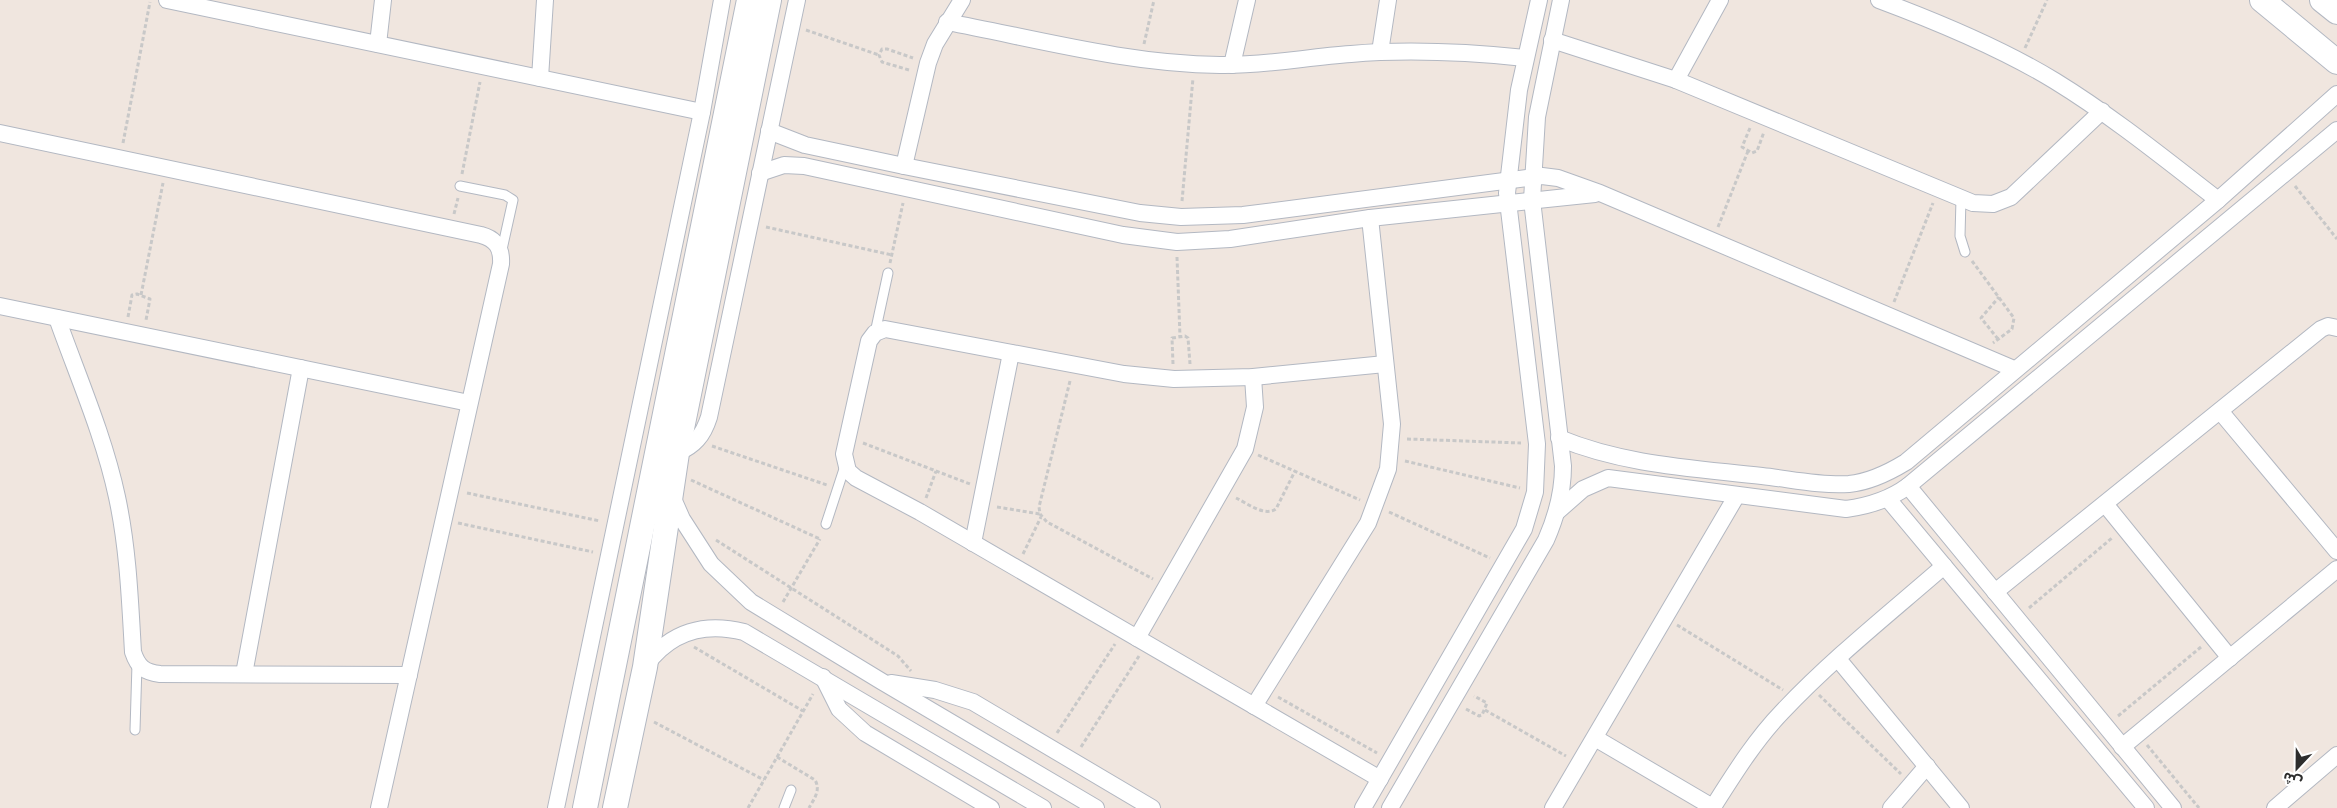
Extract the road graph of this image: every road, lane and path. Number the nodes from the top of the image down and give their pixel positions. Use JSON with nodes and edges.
{"nodes":[{"id":1,"x":150,"y":0,"type":"edge"},
{"id":2,"x":167,"y":0,"type":"edge"},
{"id":3,"x":383,"y":0,"type":"edge"},
{"id":4,"x":545,"y":0,"type":"edge"},
{"id":5,"x":722,"y":0,"type":"edge"},
{"id":6,"x":748,"y":0,"type":"edge"},
{"id":7,"x":769,"y":0,"type":"edge"},
{"id":8,"x":797,"y":0,"type":"edge"},
{"id":9,"x":962,"y":0,"type":"edge"},
{"id":10,"x":1154,"y":0,"type":"edge"},
{"id":11,"x":1247,"y":0,"type":"edge"},
{"id":12,"x":1388,"y":0,"type":"edge"},
{"id":13,"x":1538,"y":0,"type":"edge"},
{"id":14,"x":1561,"y":0,"type":"edge"},
{"id":15,"x":1720,"y":0,"type":"edge"},
{"id":16,"x":1878,"y":0,"type":"edge"},
{"id":17,"x":2048,"y":0,"type":"edge"},
{"id":18,"x":2262,"y":0,"type":"edge"},
{"id":19,"x":2322,"y":0,"type":"edge"},
{"id":20,"x":2337,"y":12,"type":"edge"},
{"id":21,"x":947,"y":22,"type":"junction"},
{"id":22,"x":792,"y":25,"type":"junction"},
{"id":23,"x":1552,"y":40,"type":"junction"},
{"id":24,"x":378,"y":44,"type":"junction"},
{"id":25,"x":1380,"y":52,"type":"junction"},
{"id":26,"x":879,"y":55,"type":"junction"},
{"id":27,"x":1525,"y":58,"type":"junction"},
{"id":28,"x":1140,"y":59,"type":"junction"},
{"id":29,"x":2018,"y":62,"type":"junction"},
{"id":30,"x":2337,"y":62,"type":"edge"},
{"id":31,"x":1194,"y":64,"type":"junction"},
{"id":32,"x":1232,"y":65,"type":"junction"},
{"id":33,"x":484,"y":67,"type":"junction"},
{"id":34,"x":926,"y":69,"type":"junction"},
{"id":35,"x":540,"y":78,"type":"junction"},
{"id":36,"x":1676,"y":80,"type":"junction"},
{"id":37,"x":2337,"y":94,"type":"edge"},
{"id":38,"x":2102,"y":111,"type":"junction"},
{"id":39,"x":702,"y":112,"type":"junction"},
{"id":40,"x":1762,"y":116,"type":"junction"},
{"id":41,"x":2337,"y":130,"type":"edge"},
{"id":42,"x":769,"y":131,"type":"junction"},
{"id":43,"x":0,"y":133,"type":"edge"},
{"id":44,"x":1748,"y":151,"type":"junction"},
{"id":45,"x":120,"y":158,"type":"junction"},
{"id":46,"x":904,"y":166,"type":"junction"},
{"id":47,"x":166,"y":168,"type":"junction"},
{"id":48,"x":760,"y":173,"type":"junction"},
{"id":49,"x":2285,"y":174,"type":"junction"},
{"id":50,"x":1532,"y":178,"type":"junction"},
{"id":51,"x":1508,"y":182,"type":"junction"},
{"id":52,"x":460,"y":186,"type":"junction"},
{"id":53,"x":906,"y":188,"type":"junction"},
{"id":54,"x":1939,"y":189,"type":"junction"},
{"id":55,"x":1600,"y":193,"type":"junction"},
{"id":56,"x":1961,"y":199,"type":"junction"},
{"id":57,"x":1532,"y":200,"type":"junction"},
{"id":58,"x":2218,"y":200,"type":"junction"},
{"id":59,"x":1507,"y":202,"type":"junction"},
{"id":60,"x":1181,"y":217,"type":"junction"},
{"id":61,"x":1370,"y":218,"type":"junction"},
{"id":62,"x":750,"y":223,"type":"junction"},
{"id":63,"x":451,"y":229,"type":"junction"},
{"id":64,"x":2337,"y":239,"type":"edge"},
{"id":65,"x":1712,"y":241,"type":"junction"},
{"id":66,"x":1177,"y":242,"type":"junction"},
{"id":67,"x":1965,"y":252,"type":"joint"},
{"id":68,"x":502,"y":254,"type":"junction"},
{"id":69,"x":892,"y":255,"type":"junction"},
{"id":70,"x":888,"y":273,"type":"joint"},
{"id":71,"x":141,"y":295,"type":"junction"},
{"id":72,"x":1999,"y":297,"type":"junction"},
{"id":73,"x":0,"y":306,"type":"edge"},
{"id":74,"x":1888,"y":316,"type":"junction"},
{"id":75,"x":57,"y":318,"type":"junction"},
{"id":76,"x":2334,"y":324,"type":"edge"},
{"id":77,"x":126,"y":332,"type":"junction"},
{"id":78,"x":875,"y":333,"type":"junction"},
{"id":79,"x":143,"y":336,"type":"junction"},
{"id":80,"x":1180,"y":336,"type":"junction"},
{"id":81,"x":1998,"y":340,"type":"junction"},
{"id":82,"x":1011,"y":353,"type":"junction"},
{"id":83,"x":1975,"y":353,"type":"junction"},
{"id":84,"x":1074,"y":364,"type":"junction"},
{"id":85,"x":1386,"y":364,"type":"junction"},
{"id":86,"x":301,"y":368,"type":"junction"},
{"id":87,"x":2014,"y":369,"type":"junction"},
{"id":88,"x":1254,"y":377,"type":"junction"},
{"id":89,"x":1174,"y":379,"type":"junction"},
{"id":90,"x":1192,"y":379,"type":"junction"},
{"id":91,"x":470,"y":403,"type":"junction"},
{"id":92,"x":2220,"y":411,"type":"junction"},
{"id":93,"x":847,"y":437,"type":"junction"},
{"id":94,"x":1392,"y":438,"type":"junction"},
{"id":95,"x":1559,"y":438,"type":"junction"},
{"id":96,"x":697,"y":441,"type":"junction"},
{"id":97,"x":1537,"y":444,"type":"junction"},
{"id":98,"x":1391,"y":458,"type":"junction"},
{"id":99,"x":845,"y":466,"type":"junction"},
{"id":100,"x":936,"y":471,"type":"junction"},
{"id":101,"x":1295,"y":471,"type":"dead end"},
{"id":102,"x":674,"y":473,"type":"junction"},
{"id":103,"x":1908,"y":486,"type":"junction"},
{"id":104,"x":450,"y":489,"type":"junction"},
{"id":105,"x":838,"y":489,"type":"junction"},
{"id":106,"x":1222,"y":491,"type":"junction"},
{"id":107,"x":1535,"y":492,"type":"junction"},
{"id":108,"x":1737,"y":495,"type":"junction"},
{"id":109,"x":983,"y":497,"type":"junction"},
{"id":110,"x":1888,"y":499,"type":"junction"},
{"id":111,"x":2104,"y":504,"type":"junction"},
{"id":112,"x":1558,"y":511,"type":"junction"},
{"id":113,"x":920,"y":512,"type":"junction"},
{"id":114,"x":1040,"y":516,"type":"junction"},
{"id":115,"x":444,"y":520,"type":"junction"},
{"id":116,"x":826,"y":524,"type":"joint"},
{"id":117,"x":615,"y":525,"type":"junction"},
{"id":118,"x":2124,"y":527,"type":"junction"},
{"id":119,"x":713,"y":538,"type":"dead end"},
{"id":120,"x":820,"y":539,"type":"junction"},
{"id":121,"x":973,"y":543,"type":"junction"},
{"id":122,"x":2337,"y":551,"type":"edge"},
{"id":123,"x":609,"y":555,"type":"junction"},
{"id":124,"x":1944,"y":566,"type":"junction"},
{"id":125,"x":1016,"y":568,"type":"junction"},
{"id":126,"x":2337,"y":569,"type":"edge"},
{"id":127,"x":1166,"y":587,"type":"junction"},
{"id":128,"x":792,"y":588,"type":"junction"},
{"id":129,"x":1995,"y":592,"type":"junction"},
{"id":130,"x":774,"y":617,"type":"junction"},
{"id":131,"x":1665,"y":618,"type":"junction"},
{"id":132,"x":2017,"y":618,"type":"junction"},
{"id":133,"x":676,"y":637,"type":"junction"},
{"id":134,"x":1136,"y":637,"type":"junction"},
{"id":135,"x":2213,"y":637,"type":"junction"},
{"id":136,"x":2230,"y":658,"type":"junction"},
{"id":137,"x":1838,"y":659,"type":"junction"},
{"id":138,"x":137,"y":664,"type":"junction"},
{"id":139,"x":645,"y":667,"type":"junction"},
{"id":140,"x":244,"y":674,"type":"junction"},
{"id":141,"x":409,"y":675,"type":"junction"},
{"id":142,"x":823,"y":677,"type":"junction"},
{"id":143,"x":881,"y":682,"type":"junction"},
{"id":144,"x":1809,"y":685,"type":"junction"},
{"id":145,"x":915,"y":687,"type":"junction"},
{"id":146,"x":1264,"y":689,"type":"junction"},
{"id":147,"x":1456,"y":694,"type":"junction"},
{"id":148,"x":1796,"y":698,"type":"junction"},
{"id":149,"x":1254,"y":706,"type":"junction"},
{"id":150,"x":1485,"y":710,"type":"junction"},
{"id":151,"x":635,"y":712,"type":"junction"},
{"id":152,"x":803,"y":712,"type":"junction"},
{"id":153,"x":2106,"y":726,"type":"junction"},
{"id":154,"x":135,"y":730,"type":"dead end"},
{"id":155,"x":2138,"y":734,"type":"junction"},
{"id":156,"x":1595,"y":738,"type":"junction"},
{"id":157,"x":1049,"y":746,"type":"junction"},
{"id":158,"x":2122,"y":747,"type":"junction"},
{"id":159,"x":2337,"y":756,"type":"edge"},
{"id":160,"x":777,"y":757,"type":"junction"},
{"id":161,"x":1072,"y":760,"type":"junction"},
{"id":162,"x":1390,"y":761,"type":"junction"},
{"id":163,"x":1580,"y":764,"type":"junction"},
{"id":164,"x":1927,"y":766,"type":"junction"},
{"id":165,"x":1380,"y":779,"type":"junction"},
{"id":166,"x":764,"y":780,"type":"junction"},
{"id":167,"x":1910,"y":783,"type":"junction"},
{"id":168,"x":792,"y":790,"type":"dead end"},
{"id":169,"x":379,"y":808,"type":"edge"},
{"id":170,"x":556,"y":808,"type":"edge"},
{"id":171,"x":585,"y":808,"type":"edge"},
{"id":172,"x":615,"y":808,"type":"edge"},
{"id":173,"x":748,"y":808,"type":"edge"},
{"id":174,"x":784,"y":808,"type":"edge"},
{"id":175,"x":809,"y":808,"type":"edge"},
{"id":176,"x":991,"y":808,"type":"edge"},
{"id":177,"x":1044,"y":808,"type":"edge"},
{"id":178,"x":1096,"y":808,"type":"edge"},
{"id":179,"x":1152,"y":808,"type":"edge"},
{"id":180,"x":1363,"y":808,"type":"edge"},
{"id":181,"x":1390,"y":808,"type":"edge"},
{"id":182,"x":1553,"y":808,"type":"edge"},
{"id":183,"x":1714,"y":808,"type":"edge"},
{"id":184,"x":1891,"y":808,"type":"edge"},
{"id":185,"x":1961,"y":808,"type":"edge"},
{"id":186,"x":2146,"y":808,"type":"edge"},
{"id":187,"x":2173,"y":808,"type":"edge"},
{"id":188,"x":2199,"y":808,"type":"edge"},
{"id":189,"x":2275,"y":808,"type":"edge"}],
"edges":[{"from":1,"to":45,"type":"path"},
{"from":2,"to":24,"type":"street"},
{"from":3,"to":24,"type":"street"},
{"from":4,"to":35,"type":"street"},
{"from":5,"to":39,"type":"street"},
{"from":6,"to":171,"type":"street"},
{"from":7,"to":102,"type":"street"},
{"from":8,"to":22,"type":"street"},
{"from":9,"to":21,"type":"street"},
{"from":10,"to":28,"type":"path"},
{"from":11,"to":32,"type":"street"},
{"from":12,"to":25,"type":"street"},
{"from":13,"to":27,"type":"street"},
{"from":14,"to":23,"type":"street"},
{"from":15,"to":36,"type":"street"},
{"from":16,"to":29,"type":"street"},
{"from":17,"to":29,"type":"path"},
{"from":18,"to":30,"type":"street"},
{"from":19,"to":20,"type":"street"},
{"from":21,"to":28,"type":"street"},
{"from":21,"to":34,"type":"street"},
{"from":22,"to":26,"type":"path"},
{"from":22,"to":42,"type":"street"},
{"from":23,"to":36,"type":"street"},
{"from":23,"to":50,"type":"street"},
{"from":24,"to":33,"type":"street"},
{"from":25,"to":27,"type":"street"},
{"from":25,"to":32,"type":"street"},
{"from":26,"to":34,"type":"path"},
{"from":26,"to":34,"type":"path"},
{"from":27,"to":51,"type":"street"},
{"from":28,"to":31,"type":"street"},
{"from":29,"to":38,"type":"street"},
{"from":31,"to":32,"type":"street"},
{"from":31,"to":60,"type":"path"},
{"from":33,"to":35,"type":"street"},
{"from":33,"to":52,"type":"path"},
{"from":34,"to":46,"type":"street"},
{"from":35,"to":39,"type":"street"},
{"from":36,"to":40,"type":"street"},
{"from":37,"to":58,"type":"street"},
{"from":38,"to":56,"type":"street"},
{"from":38,"to":58,"type":"street"},
{"from":39,"to":117,"type":"street"},
{"from":40,"to":44,"type":"path"},
{"from":40,"to":44,"type":"path"},
{"from":40,"to":54,"type":"street"},
{"from":41,"to":49,"type":"street"},
{"from":42,"to":46,"type":"street"},
{"from":42,"to":48,"type":"street"},
{"from":43,"to":45,"type":"street"},
{"from":44,"to":65,"type":"path"},
{"from":45,"to":47,"type":"street"},
{"from":46,"to":60,"type":"street"},
{"from":47,"to":63,"type":"street"},
{"from":47,"to":71,"type":"path"},
{"from":48,"to":53,"type":"street"},
{"from":48,"to":62,"type":"street"},
{"from":49,"to":64,"type":"path"},
{"from":49,"to":103,"type":"street"},
{"from":50,"to":51,"type":"street"},
{"from":50,"to":55,"type":"street"},
{"from":50,"to":57,"type":"street"},
{"from":51,"to":59,"type":"street"},
{"from":51,"to":60,"type":"street"},
{"from":52,"to":63,"type":"path"},
{"from":52,"to":68,"type":"lane"},
{"from":53,"to":66,"type":"street"},
{"from":53,"to":69,"type":"path"},
{"from":54,"to":56,"type":"street"},
{"from":54,"to":74,"type":"path"},
{"from":55,"to":57,"type":"street"},
{"from":55,"to":65,"type":"street"},
{"from":56,"to":67,"type":"lane"},
{"from":57,"to":59,"type":"street"},
{"from":57,"to":95,"type":"street"},
{"from":58,"to":87,"type":"street"},
{"from":59,"to":61,"type":"street"},
{"from":59,"to":97,"type":"street"},
{"from":61,"to":66,"type":"street"},
{"from":61,"to":85,"type":"street"},
{"from":62,"to":69,"type":"path"},
{"from":62,"to":96,"type":"street"},
{"from":63,"to":68,"type":"street"},
{"from":65,"to":74,"type":"street"},
{"from":66,"to":80,"type":"path"},
{"from":67,"to":72,"type":"path"},
{"from":68,"to":91,"type":"street"},
{"from":69,"to":70,"type":"path"},
{"from":70,"to":78,"type":"lane"},
{"from":71,"to":77,"type":"path"},
{"from":71,"to":79,"type":"path"},
{"from":72,"to":81,"type":"path"},
{"from":72,"to":81,"type":"path"},
{"from":73,"to":75,"type":"street"},
{"from":74,"to":83,"type":"street"},
{"from":75,"to":77,"type":"street"},
{"from":75,"to":138,"type":"street"},
{"from":76,"to":92,"type":"street"},
{"from":77,"to":79,"type":"street"},
{"from":78,"to":82,"type":"street"},
{"from":78,"to":93,"type":"street"},
{"from":79,"to":86,"type":"street"},
{"from":80,"to":89,"type":"path"},
{"from":80,"to":90,"type":"path"},
{"from":81,"to":83,"type":"path"},
{"from":82,"to":84,"type":"street"},
{"from":82,"to":109,"type":"street"},
{"from":83,"to":87,"type":"street"},
{"from":84,"to":89,"type":"street"},
{"from":84,"to":114,"type":"path"},
{"from":85,"to":88,"type":"street"},
{"from":85,"to":94,"type":"street"},
{"from":86,"to":91,"type":"street"},
{"from":86,"to":140,"type":"street"},
{"from":87,"to":95,"type":"street"},
{"from":88,"to":90,"type":"street"},
{"from":88,"to":106,"type":"street"},
{"from":89,"to":90,"type":"street"},
{"from":91,"to":104,"type":"street"},
{"from":92,"to":111,"type":"street"},
{"from":92,"to":122,"type":"street"},
{"from":93,"to":99,"type":"street"},
{"from":93,"to":100,"type":"path"},
{"from":94,"to":97,"type":"path"},
{"from":94,"to":98,"type":"street"},
{"from":95,"to":112,"type":"street"},
{"from":96,"to":102,"type":"street"},
{"from":96,"to":105,"type":"path"},
{"from":97,"to":107,"type":"street"},
{"from":98,"to":107,"type":"path"},
{"from":98,"to":146,"type":"street"},
{"from":99,"to":105,"type":"lane"},
{"from":99,"to":113,"type":"street"},
{"from":100,"to":109,"type":"path"},
{"from":100,"to":113,"type":"path"},
{"from":101,"to":106,"type":"path"},
{"from":102,"to":120,"type":"path"},
{"from":102,"to":130,"type":"street"},
{"from":102,"to":139,"type":"street"},
{"from":103,"to":110,"type":"street"},
{"from":103,"to":129,"type":"street"},
{"from":104,"to":115,"type":"street"},
{"from":104,"to":117,"type":"path"},
{"from":105,"to":116,"type":"lane"},
{"from":106,"to":127,"type":"street"},
{"from":107,"to":162,"type":"street"},
{"from":108,"to":110,"type":"street"},
{"from":108,"to":112,"type":"street"},
{"from":108,"to":131,"type":"street"},
{"from":109,"to":114,"type":"path"},
{"from":109,"to":121,"type":"street"},
{"from":110,"to":124,"type":"street"},
{"from":111,"to":118,"type":"street"},
{"from":111,"to":129,"type":"street"},
{"from":112,"to":147,"type":"street"},
{"from":113,"to":121,"type":"street"},
{"from":114,"to":125,"type":"path"},
{"from":114,"to":127,"type":"path"},
{"from":115,"to":123,"type":"path"},
{"from":115,"to":141,"type":"street"},
{"from":116,"to":120,"type":"path"},
{"from":117,"to":123,"type":"street"},
{"from":118,"to":132,"type":"path"},
{"from":118,"to":135,"type":"street"},
{"from":119,"to":128,"type":"path"},
{"from":120,"to":128,"type":"path"},
{"from":121,"to":125,"type":"street"},
{"from":123,"to":170,"type":"street"},
{"from":124,"to":137,"type":"street"},
{"from":124,"to":186,"type":"street"},
{"from":125,"to":134,"type":"street"},
{"from":126,"to":136,"type":"street"},
{"from":127,"to":134,"type":"street"},
{"from":128,"to":130,"type":"path"},
{"from":128,"to":145,"type":"path"},
{"from":129,"to":132,"type":"street"},
{"from":130,"to":143,"type":"street"},
{"from":131,"to":148,"type":"path"},
{"from":131,"to":156,"type":"street"},
{"from":132,"to":153,"type":"street"},
{"from":133,"to":139,"type":"street"},
{"from":133,"to":142,"type":"street"},
{"from":133,"to":152,"type":"path"},
{"from":134,"to":149,"type":"street"},
{"from":134,"to":157,"type":"path"},
{"from":134,"to":161,"type":"path"},
{"from":135,"to":136,"type":"street"},
{"from":135,"to":153,"type":"path"},
{"from":136,"to":155,"type":"street"},
{"from":137,"to":144,"type":"street"},
{"from":137,"to":164,"type":"street"},
{"from":138,"to":140,"type":"street"},
{"from":138,"to":154,"type":"lane"},
{"from":139,"to":151,"type":"street"},
{"from":140,"to":141,"type":"street"},
{"from":141,"to":169,"type":"street"},
{"from":142,"to":152,"type":"path"},
{"from":142,"to":176,"type":"street"},
{"from":142,"to":177,"type":"street"},
{"from":143,"to":145,"type":"street"},
{"from":143,"to":178,"type":"street"},
{"from":144,"to":148,"type":"street"},
{"from":144,"to":167,"type":"path"},
{"from":145,"to":157,"type":"street"},
{"from":146,"to":149,"type":"street"},
{"from":146,"to":162,"type":"path"},
{"from":147,"to":150,"type":"path"},
{"from":147,"to":150,"type":"path"},
{"from":147,"to":181,"type":"street"},
{"from":148,"to":183,"type":"street"},
{"from":149,"to":165,"type":"street"},
{"from":150,"to":163,"type":"path"},
{"from":151,"to":166,"type":"path"},
{"from":151,"to":172,"type":"street"},
{"from":152,"to":160,"type":"path"},
{"from":153,"to":158,"type":"street"},
{"from":155,"to":158,"type":"street"},
{"from":155,"to":188,"type":"path"},
{"from":156,"to":163,"type":"street"},
{"from":156,"to":183,"type":"street"},
{"from":157,"to":161,"type":"street"},
{"from":158,"to":187,"type":"street"},
{"from":159,"to":189,"type":"street"},
{"from":160,"to":166,"type":"path"},
{"from":160,"to":175,"type":"path"},
{"from":161,"to":179,"type":"street"},
{"from":162,"to":165,"type":"street"},
{"from":163,"to":182,"type":"street"},
{"from":164,"to":167,"type":"street"},
{"from":164,"to":185,"type":"street"},
{"from":165,"to":180,"type":"street"},
{"from":166,"to":173,"type":"path"},
{"from":167,"to":184,"type":"street"},
{"from":168,"to":174,"type":"lane"}]}
